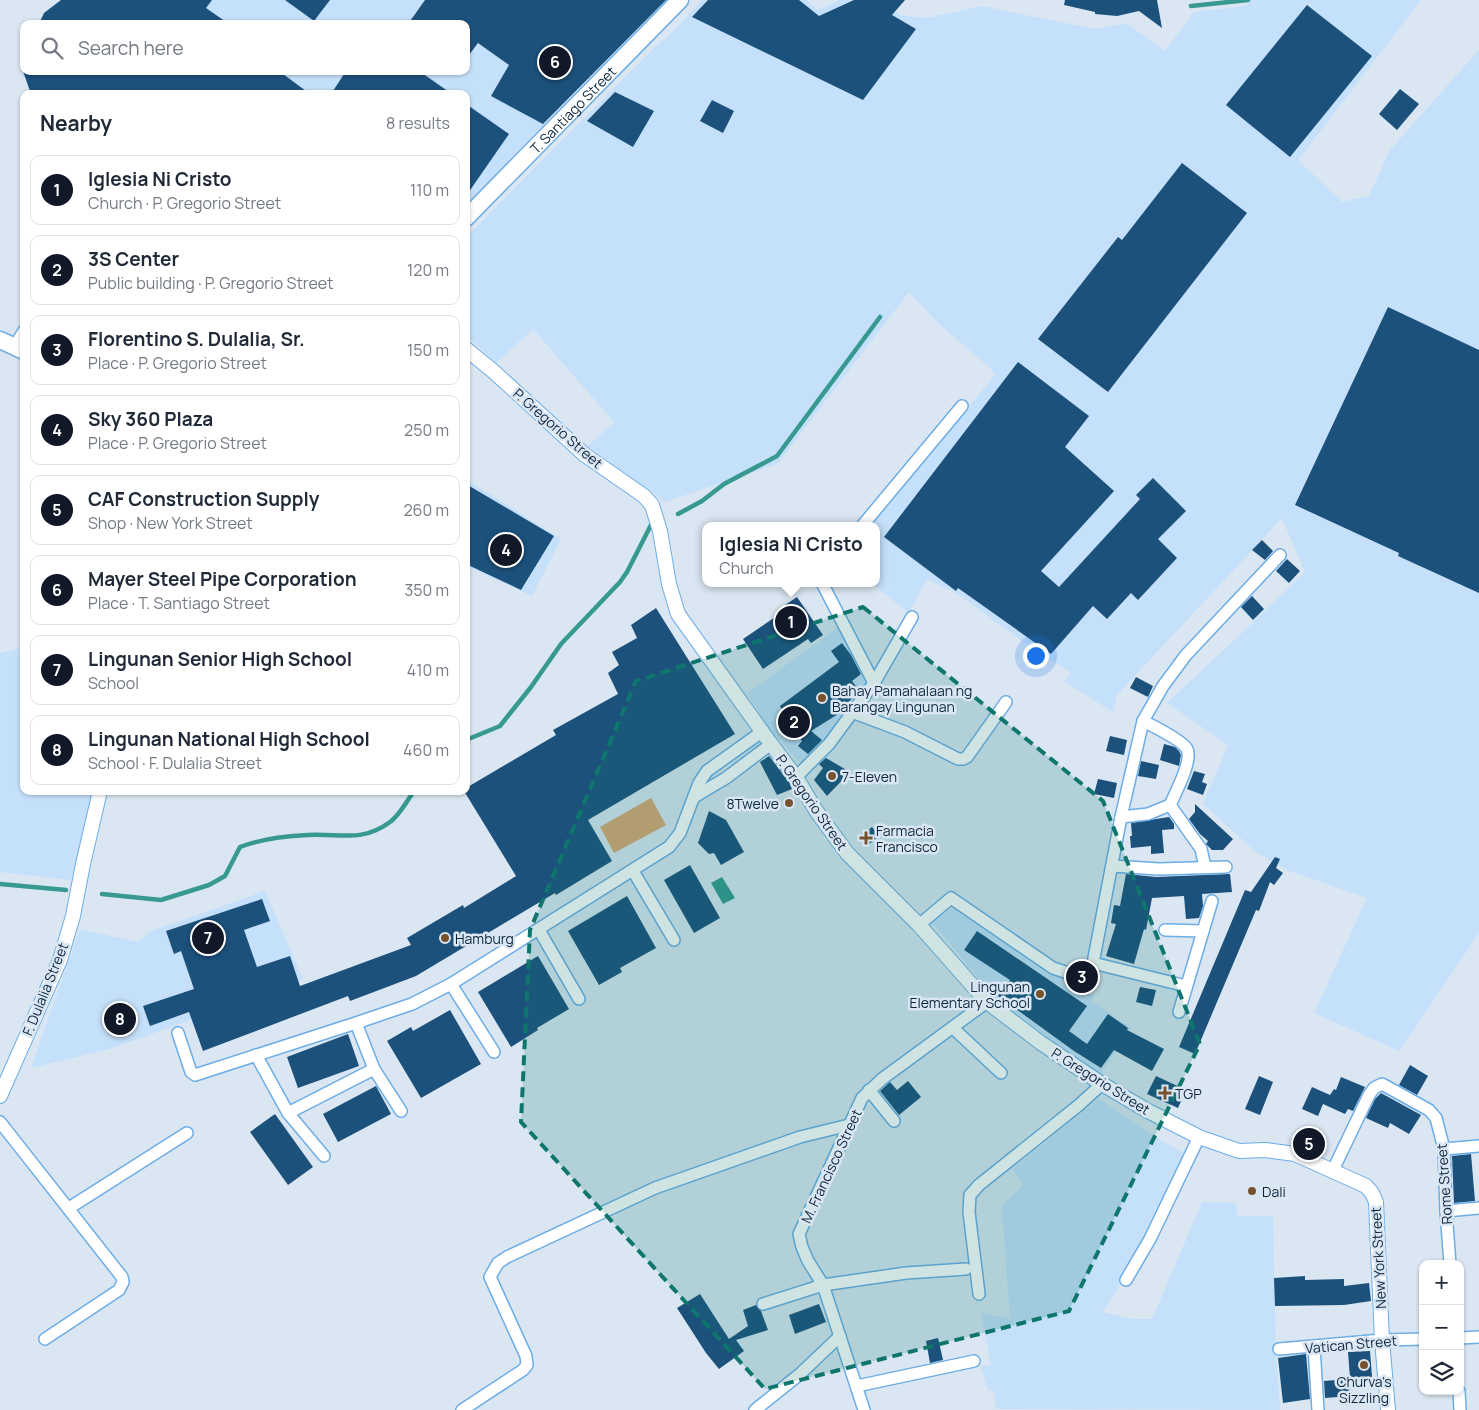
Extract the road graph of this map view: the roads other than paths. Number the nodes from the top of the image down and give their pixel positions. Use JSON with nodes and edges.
{"nodes":[{"id":1,"x":680,"y":0,"type":"edge"},
{"id":2,"x":470,"y":214,"type":"edge"},
{"id":3,"x":470,"y":352,"type":"edge"},
{"id":4,"x":962,"y":406,"type":"dead end"},
{"id":5,"x":865,"y":522,"type":"edge"},
{"id":6,"x":1280,"y":555,"type":"dead end"},
{"id":7,"x":824,"y":587,"type":"edge"},
{"id":8,"x":912,"y":616,"type":"dead end"},
{"id":9,"x":874,"y":683,"type":"junction"},
{"id":10,"x":1006,"y":702,"type":"dead end"},
{"id":11,"x":852,"y":712,"type":"junction"},
{"id":12,"x":1144,"y":721,"type":"junction"},
{"id":13,"x":763,"y":731,"type":"junction"},
{"id":14,"x":771,"y":744,"type":"junction"},
{"id":15,"x":737,"y":750,"type":"junction"},
{"id":16,"x":747,"y":763,"type":"junction"},
{"id":17,"x":796,"y":777,"type":"junction"},
{"id":18,"x":99,"y":795,"type":"edge"},
{"id":19,"x":694,"y":797,"type":"junction"},
{"id":20,"x":1170,"y":805,"type":"junction"},
{"id":21,"x":1121,"y":817,"type":"junction"},
{"id":22,"x":1112,"y":866,"type":"junction"},
{"id":23,"x":1205,"y":867,"type":"junction"},
{"id":24,"x":1226,"y":867,"type":"dead end"},
{"id":25,"x":633,"y":871,"type":"junction"},
{"id":26,"x":1212,"y":901,"type":"dead end"},
{"id":27,"x":919,"y":925,"type":"junction"},
{"id":28,"x":538,"y":930,"type":"junction"},
{"id":29,"x":1165,"y":930,"type":"dead end"},
{"id":30,"x":1203,"y":930,"type":"junction"},
{"id":31,"x":674,"y":940,"type":"dead end"},
{"id":32,"x":1093,"y":963,"type":"junction"},
{"id":33,"x":451,"y":984,"type":"junction"},
{"id":34,"x":1186,"y":986,"type":"junction"},
{"id":35,"x":579,"y":999,"type":"dead end"},
{"id":36,"x":987,"y":1002,"type":"junction"},
{"id":37,"x":1179,"y":1012,"type":"dead end"},
{"id":38,"x":356,"y":1023,"type":"junction"},
{"id":39,"x":953,"y":1028,"type":"junction"},
{"id":40,"x":178,"y":1033,"type":"dead end"},
{"id":41,"x":494,"y":1052,"type":"dead end"},
{"id":42,"x":256,"y":1055,"type":"junction"},
{"id":43,"x":374,"y":1069,"type":"junction"},
{"id":44,"x":1001,"y":1073,"type":"dead end"},
{"id":45,"x":1102,"y":1084,"type":"junction"},
{"id":46,"x":868,"y":1090,"type":"junction"},
{"id":47,"x":0,"y":1096,"type":"edge"},
{"id":48,"x":288,"y":1112,"type":"junction"},
{"id":49,"x":401,"y":1112,"type":"dead end"},
{"id":50,"x":894,"y":1121,"type":"dead end"},
{"id":51,"x":0,"y":1122,"type":"edge"},
{"id":52,"x":848,"y":1125,"type":"junction"},
{"id":53,"x":187,"y":1133,"type":"dead end"},
{"id":54,"x":1199,"y":1137,"type":"junction"},
{"id":55,"x":1479,"y":1146,"type":"edge"},
{"id":56,"x":1444,"y":1149,"type":"junction"},
{"id":57,"x":1265,"y":1150,"type":"joint"},
{"id":58,"x":324,"y":1156,"type":"dead end"},
{"id":59,"x":1333,"y":1170,"type":"junction"},
{"id":60,"x":68,"y":1208,"type":"junction"},
{"id":61,"x":1479,"y":1208,"type":"edge"},
{"id":62,"x":1446,"y":1211,"type":"junction"},
{"id":63,"x":1450,"y":1260,"type":"edge"},
{"id":64,"x":966,"y":1269,"type":"dead end"},
{"id":65,"x":1126,"y":1280,"type":"dead end"},
{"id":66,"x":823,"y":1285,"type":"junction"},
{"id":67,"x":979,"y":1294,"type":"dead end"},
{"id":68,"x":763,"y":1304,"type":"dead end"},
{"id":69,"x":840,"y":1336,"type":"junction"},
{"id":70,"x":1479,"y":1337,"type":"edge"},
{"id":71,"x":1464,"y":1338,"type":"edge"},
{"id":72,"x":45,"y":1339,"type":"dead end"},
{"id":73,"x":1419,"y":1339,"type":"edge"},
{"id":74,"x":1382,"y":1340,"type":"junction"},
{"id":75,"x":1314,"y":1347,"type":"junction"},
{"id":76,"x":1278,"y":1349,"type":"dead end"},
{"id":77,"x":974,"y":1361,"type":"dead end"},
{"id":78,"x":857,"y":1386,"type":"junction"},
{"id":79,"x":1459,"y":1395,"type":"edge"},
{"id":80,"x":462,"y":1410,"type":"edge"},
{"id":81,"x":755,"y":1410,"type":"edge"},
{"id":82,"x":864,"y":1410,"type":"edge"},
{"id":83,"x":1318,"y":1410,"type":"edge"},
{"id":84,"x":1388,"y":1410,"type":"edge"},
{"id":85,"x":1460,"y":1410,"type":"edge"}],
"edges":[{"from":1,"to":2,"type":"main road","name":"T. Santiago Street"},
{"from":3,"to":13,"type":"street","name":"P. Gregorio Street"},
{"from":4,"to":5,"type":"street"},
{"from":6,"to":12,"type":"street"},
{"from":7,"to":9,"type":"street"},
{"from":8,"to":9,"type":"street"},
{"from":9,"to":11,"type":"street"},
{"from":10,"to":11,"type":"street"},
{"from":11,"to":17,"type":"street"},
{"from":12,"to":20,"type":"street"},
{"from":12,"to":21,"type":"street"},
{"from":13,"to":14,"type":"street","name":"P. Gregorio Street"},
{"from":13,"to":15,"type":"street"},
{"from":14,"to":16,"type":"street"},
{"from":14,"to":17,"type":"street","name":"P. Gregorio Street"},
{"from":15,"to":16,"type":"street"},
{"from":15,"to":19,"type":"street"},
{"from":16,"to":19,"type":"street"},
{"from":17,"to":27,"type":"street","name":"P. Gregorio Street"},
{"from":18,"to":47,"type":"street","name":"F. Dulalia Street"},
{"from":19,"to":25,"type":"street"},
{"from":20,"to":21,"type":"street"},
{"from":20,"to":23,"type":"street"},
{"from":21,"to":22,"type":"street"},
{"from":22,"to":23,"type":"street"},
{"from":22,"to":32,"type":"street"},
{"from":23,"to":24,"type":"street"},
{"from":25,"to":28,"type":"street"},
{"from":25,"to":31,"type":"street"},
{"from":26,"to":30,"type":"street"},
{"from":27,"to":32,"type":"street"},
{"from":27,"to":36,"type":"street","name":"P. Gregorio Street"},
{"from":28,"to":33,"type":"street"},
{"from":28,"to":35,"type":"street"},
{"from":29,"to":30,"type":"street"},
{"from":30,"to":34,"type":"street"},
{"from":32,"to":34,"type":"street"},
{"from":33,"to":38,"type":"street"},
{"from":33,"to":41,"type":"street"},
{"from":34,"to":37,"type":"street"},
{"from":36,"to":39,"type":"street","name":"M. Francisco Street"},
{"from":36,"to":45,"type":"street","name":"P. Gregorio Street"},
{"from":38,"to":42,"type":"street"},
{"from":38,"to":43,"type":"street"},
{"from":39,"to":44,"type":"street"},
{"from":39,"to":46,"type":"street","name":"M. Francisco Street"},
{"from":40,"to":42,"type":"street"},
{"from":42,"to":48,"type":"street"},
{"from":43,"to":48,"type":"street"},
{"from":43,"to":49,"type":"street"},
{"from":45,"to":54,"type":"street","name":"P. Gregorio Street"},
{"from":45,"to":67,"type":"street"},
{"from":46,"to":50,"type":"street"},
{"from":46,"to":52,"type":"street","name":"M. Francisco Street"},
{"from":48,"to":58,"type":"street"},
{"from":51,"to":60,"type":"street"},
{"from":52,"to":66,"type":"street","name":"M. Francisco Street"},
{"from":52,"to":80,"type":"street"},
{"from":53,"to":60,"type":"street"},
{"from":54,"to":57,"type":"street","name":"P. Gregorio Street"},
{"from":54,"to":65,"type":"street"},
{"from":55,"to":56,"type":"street"},
{"from":56,"to":59,"type":"street","name":"Rome Street"},
{"from":56,"to":62,"type":"street","name":"Rome Street"},
{"from":57,"to":59,"type":"street","name":"New York Street"},
{"from":59,"to":74,"type":"street","name":"New York Street"},
{"from":60,"to":72,"type":"street"},
{"from":61,"to":62,"type":"street"},
{"from":62,"to":63,"type":"street","name":"Rome Street"},
{"from":64,"to":66,"type":"street"},
{"from":66,"to":68,"type":"street"},
{"from":66,"to":69,"type":"street","name":"M. Francisco Street"},
{"from":69,"to":78,"type":"street","name":"M. Francisco Street"},
{"from":69,"to":81,"type":"street"},
{"from":70,"to":71,"type":"street"},
{"from":73,"to":74,"type":"street","name":"Vatican Street"},
{"from":74,"to":75,"type":"street","name":"Vatican Street"},
{"from":74,"to":84,"type":"street","name":"New York Street"},
{"from":75,"to":76,"type":"street","name":"Vatican Street"},
{"from":75,"to":83,"type":"street"},
{"from":77,"to":78,"type":"street"},
{"from":78,"to":82,"type":"street","name":"M. Francisco Street"},
{"from":79,"to":85,"type":"street"}]}
